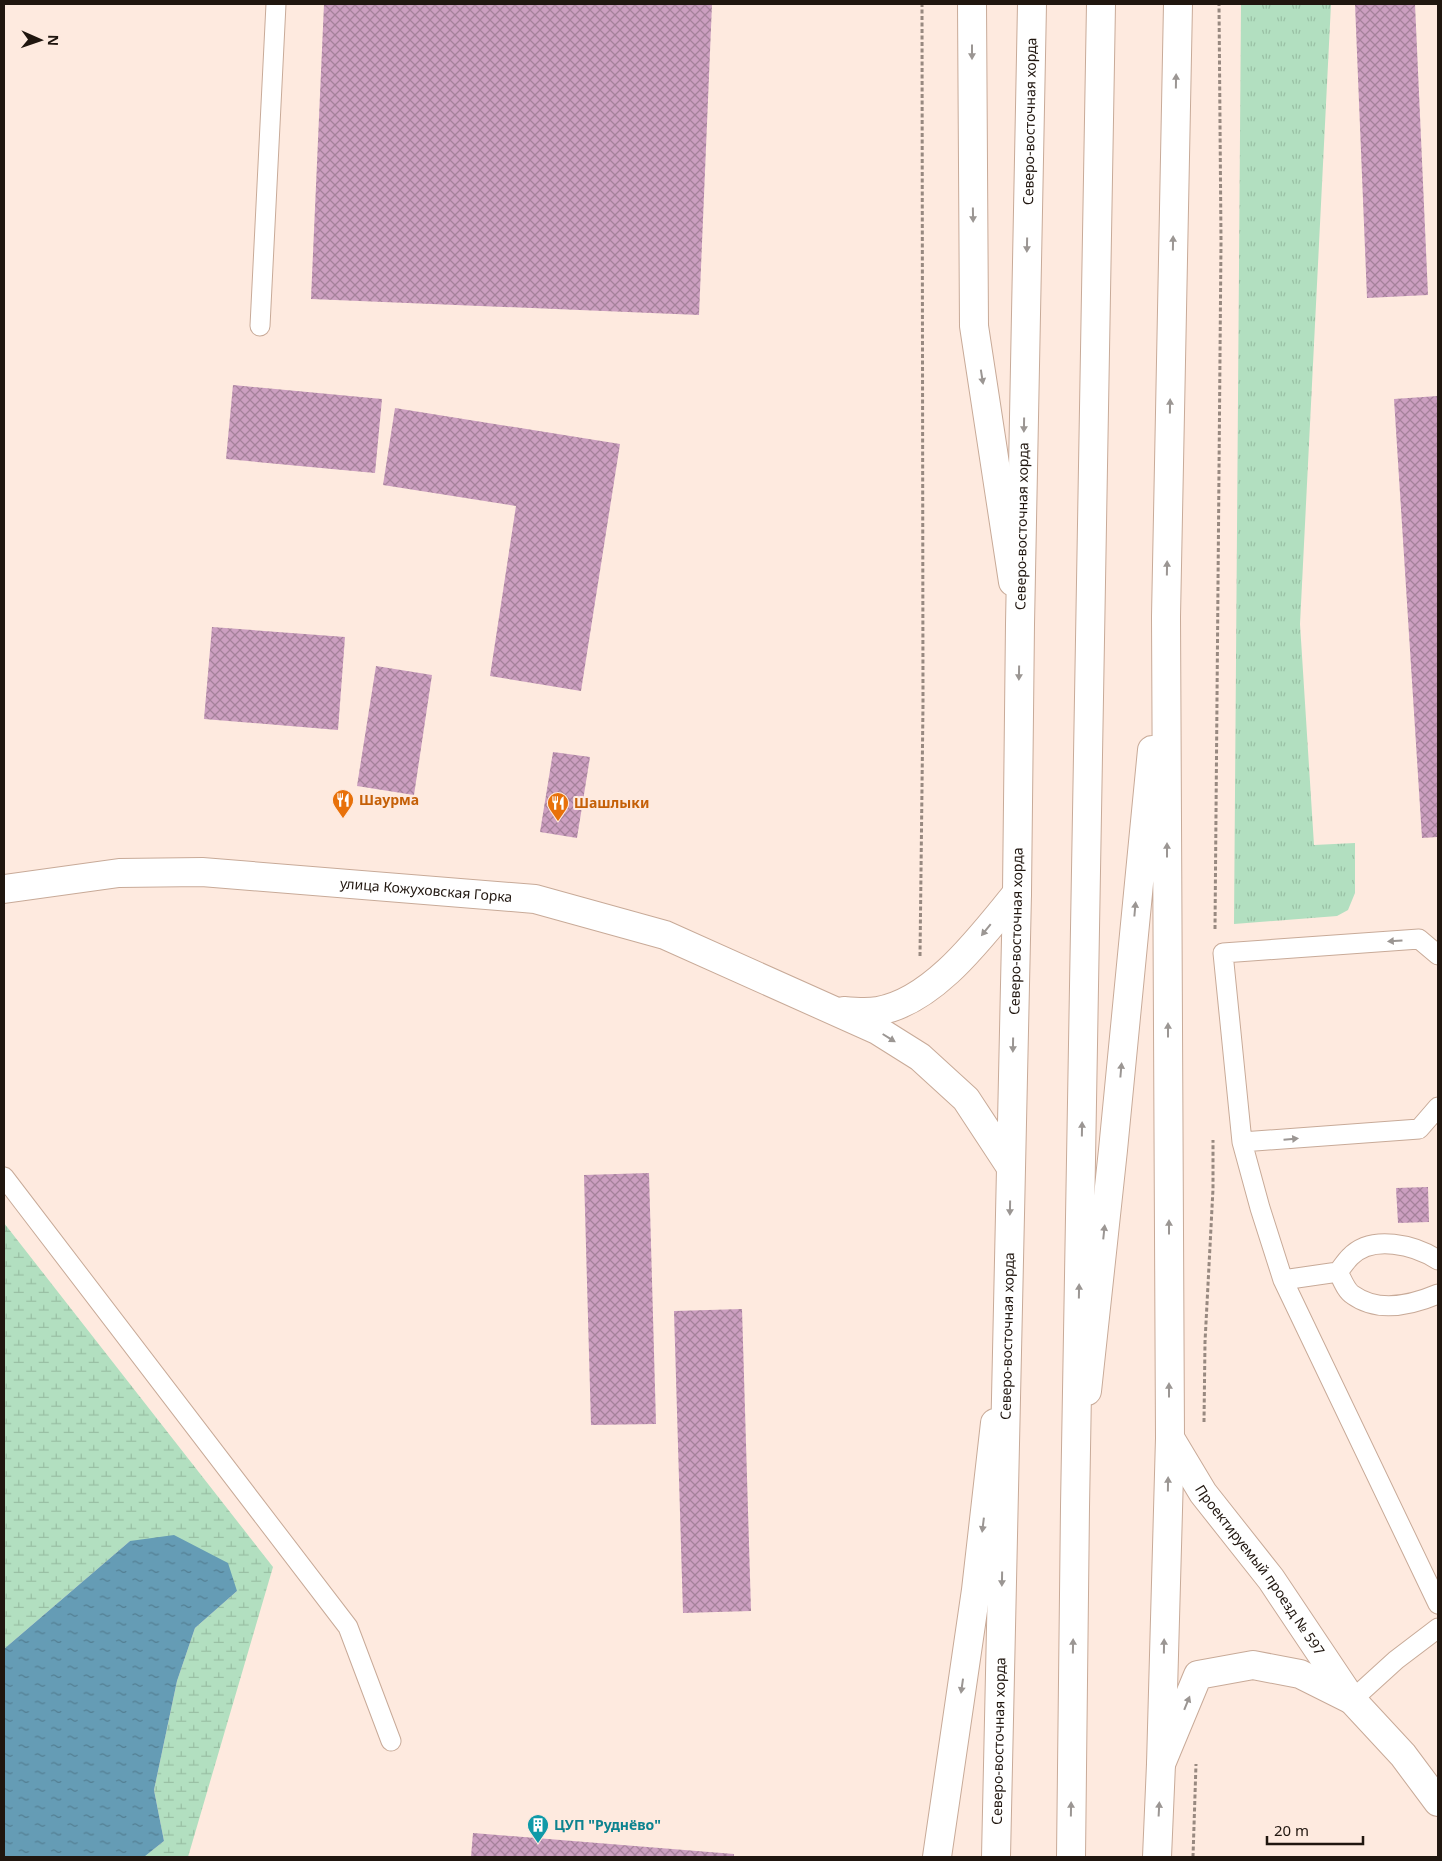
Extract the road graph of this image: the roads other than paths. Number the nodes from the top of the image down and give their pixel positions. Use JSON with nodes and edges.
{"nodes":[{"id":1,"x":276,"y":4,"type":"edge"},
{"id":2,"x":972,"y":4,"type":"edge"},
{"id":3,"x":1032,"y":4,"type":"edge"},
{"id":4,"x":1102,"y":4,"type":"edge"},
{"id":5,"x":1178,"y":4,"type":"edge"},
{"id":6,"x":260,"y":326,"type":"dead end"},
{"id":7,"x":1166,"y":617,"type":"junction"},
{"id":8,"x":1020,"y":624,"type":"junction"},
{"id":9,"x":4,"y":889,"type":"edge"},
{"id":10,"x":1017,"y":892,"type":"junction"},
{"id":11,"x":1438,"y":955,"type":"edge"},
{"id":12,"x":830,"y":1009,"type":"junction"},
{"id":13,"x":1438,"y":1106,"type":"edge"},
{"id":14,"x":1242,"y":1142,"type":"junction"},
{"id":15,"x":1010,"y":1166,"type":"junction"},
{"id":16,"x":4,"y":1177,"type":"edge"},
{"id":17,"x":1438,"y":1260,"type":"edge"},
{"id":18,"x":1338,"y":1272,"type":"junction"},
{"id":19,"x":1283,"y":1280,"type":"junction"},
{"id":20,"x":1438,"y":1294,"type":"edge"},
{"id":21,"x":1007,"y":1320,"type":"junction"},
{"id":22,"x":1170,"y":1438,"type":"junction"},
{"id":23,"x":1075,"y":1507,"type":"junction"},
{"id":24,"x":1438,"y":1604,"type":"edge"},
{"id":25,"x":1438,"y":1628,"type":"edge"},
{"id":26,"x":1352,"y":1700,"type":"junction"},
{"id":27,"x":391,"y":1742,"type":"dead end"},
{"id":28,"x":1161,"y":1764,"type":"junction"},
{"id":29,"x":1438,"y":1802,"type":"edge"},
{"id":30,"x":937,"y":1857,"type":"edge"},
{"id":31,"x":996,"y":1857,"type":"edge"},
{"id":32,"x":1071,"y":1857,"type":"edge"},
{"id":33,"x":1157,"y":1857,"type":"edge"}],
"edges":[{"from":1,"to":6,"type":"lane"},
{"from":2,"to":8,"type":"main road","one_way":true},
{"from":3,"to":8,"type":"main road","name":"Северо-восточная хорда","one_way":true},
{"from":23,"to":4,"type":"main road","one_way":true},
{"from":7,"to":5,"type":"main road","one_way":true},
{"from":22,"to":7,"type":"main road","one_way":true},
{"from":23,"to":7,"type":"main road","one_way":true},
{"from":8,"to":10,"type":"main road","name":"Северо-восточная хорда","one_way":true},
{"from":9,"to":12,"type":"main road","name":"улица Кожуховская Горка"},
{"from":10,"to":12,"type":"main road","one_way":true},
{"from":10,"to":15,"type":"main road","name":"Северо-восточная хорда","one_way":true},
{"from":11,"to":14,"type":"lane","one_way":true},
{"from":12,"to":15,"type":"main road","name":"улица Кожуховская Горка","one_way":true},
{"from":14,"to":13,"type":"lane","one_way":true},
{"from":14,"to":19,"type":"lane"},
{"from":15,"to":21,"type":"main road","name":"Северо-восточная хорда","one_way":true},
{"from":16,"to":27,"type":"lane"},
{"from":17,"to":18,"type":"lane"},
{"from":18,"to":19,"type":"lane"},
{"from":18,"to":20,"type":"lane"},
{"from":19,"to":24,"type":"lane"},
{"from":21,"to":30,"type":"main road","one_way":true},
{"from":21,"to":31,"type":"main road","name":"Северо-восточная хорда","one_way":true},
{"from":22,"to":26,"type":"main road","name":"Проектируемый проезд № 597"},
{"from":28,"to":22,"type":"main road","one_way":true},
{"from":32,"to":23,"type":"main road","one_way":true},
{"from":25,"to":26,"type":"lane"},
{"from":28,"to":26,"type":"main road","name":"Проектируемый проезд № 597","one_way":true},
{"from":26,"to":29,"type":"main road","name":"Проектируемый проезд № 597"},
{"from":33,"to":28,"type":"main road","one_way":true}]}
